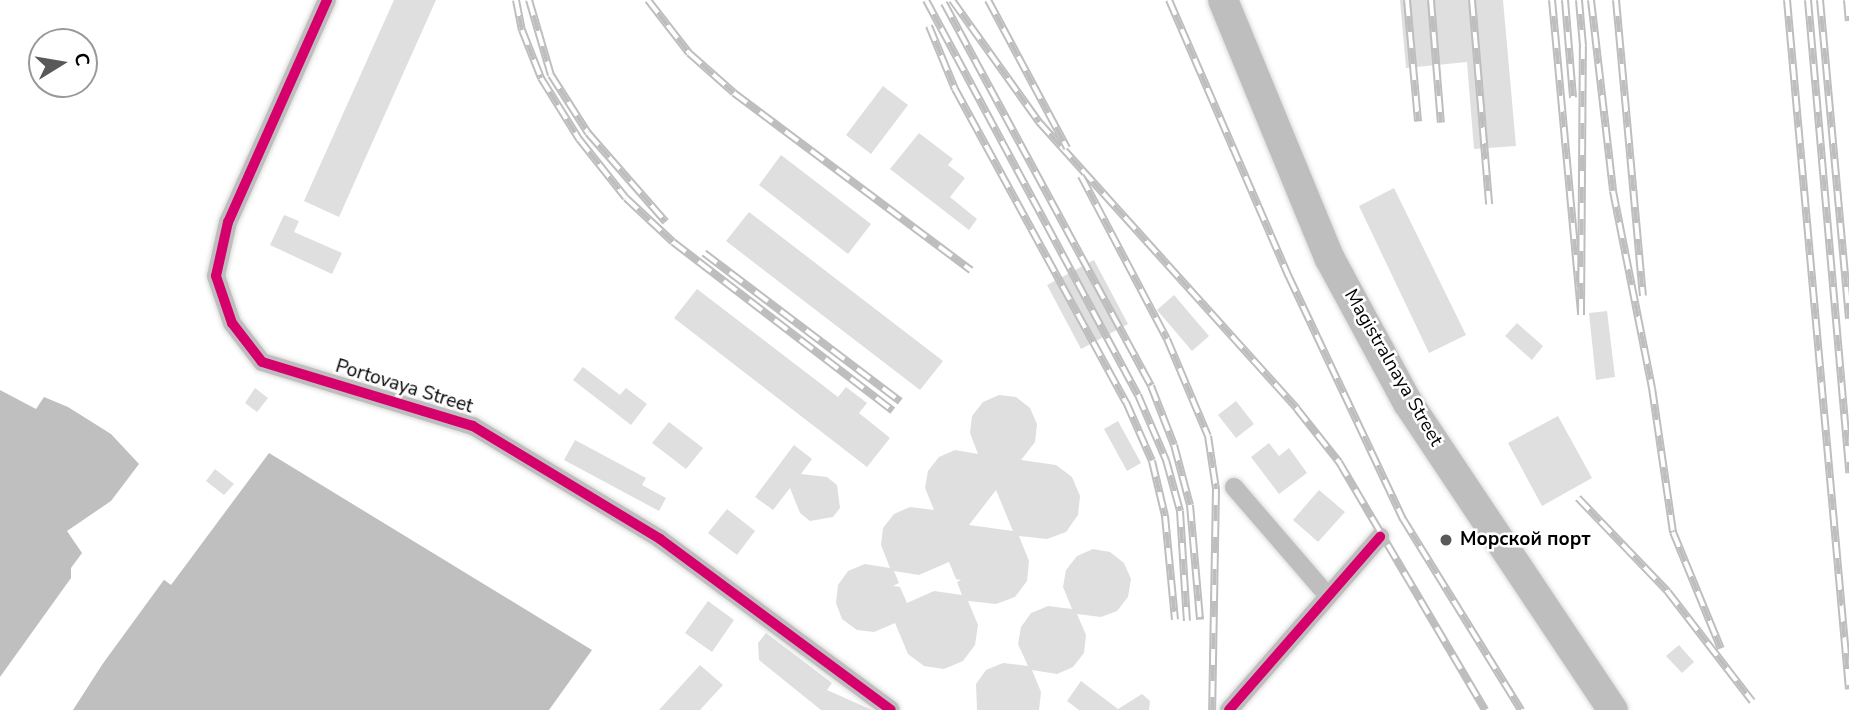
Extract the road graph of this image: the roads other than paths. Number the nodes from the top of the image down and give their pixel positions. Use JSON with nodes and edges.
{"nodes":[{"id":1,"x":327,"y":0,"type":"edge"},
{"id":2,"x":1223,"y":0,"type":"edge"},
{"id":3,"x":1234,"y":487,"type":"dead end"},
{"id":4,"x":1380,"y":537,"type":"dead end"},
{"id":5,"x":1328,"y":596,"type":"junction"},
{"id":6,"x":891,"y":710,"type":"edge"},
{"id":7,"x":1229,"y":710,"type":"edge"},
{"id":8,"x":1613,"y":710,"type":"edge"}],
"edges":[{"from":1,"to":6,"type":"street","name":"Portovaya Street"},
{"from":2,"to":8,"type":"highway","name":"Magistralnaya Street"},
{"from":3,"to":5,"type":"street"},
{"from":4,"to":5,"type":"street"},
{"from":5,"to":7,"type":"street"}]}
